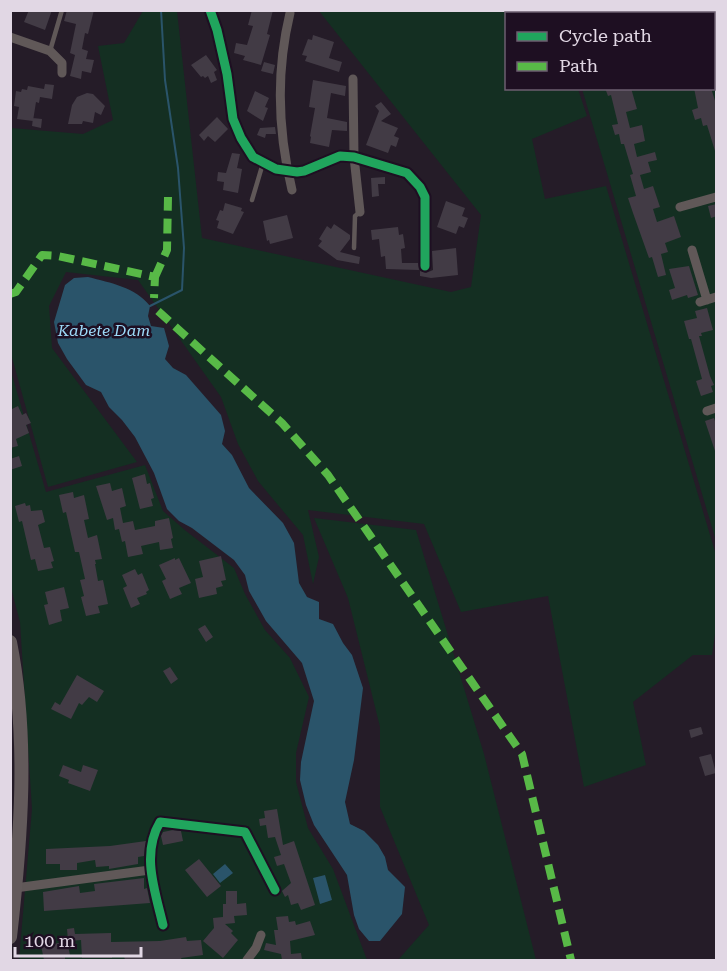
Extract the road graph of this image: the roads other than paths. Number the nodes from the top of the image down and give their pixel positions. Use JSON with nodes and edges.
{"nodes":[{"id":1,"x":62,"y":10,"type":"edge"},
{"id":2,"x":210,"y":10,"type":"edge"},
{"id":3,"x":290,"y":13,"type":"dead end"},
{"id":4,"x":10,"y":37,"type":"edge"},
{"id":5,"x":50,"y":51,"type":"junction"},
{"id":6,"x":63,"y":73,"type":"dead end"},
{"id":7,"x":353,"y":79,"type":"dead end"},
{"id":8,"x":354,"y":157,"type":"junction"},
{"id":9,"x":264,"y":163,"type":"junction"},
{"id":10,"x":287,"y":170,"type":"junction"},
{"id":11,"x":292,"y":190,"type":"dead end"},
{"id":12,"x":717,"y":197,"type":"edge"},
{"id":13,"x":252,"y":200,"type":"dead end"},
{"id":14,"x":680,"y":207,"type":"dead end"},
{"id":15,"x":361,"y":215,"type":"joint"},
{"id":16,"x":354,"y":248,"type":"dead end"},
{"id":17,"x":692,"y":250,"type":"dead end"},
{"id":18,"x":425,"y":266,"type":"dead end"},
{"id":19,"x":708,"y":300,"type":"edge"},
{"id":20,"x":10,"y":642,"type":"edge"},
{"id":21,"x":15,"y":822,"type":"edge"},
{"id":22,"x":150,"y":870,"type":"junction"},
{"id":23,"x":15,"y":888,"type":"junction"},
{"id":24,"x":276,"y":890,"type":"dead end"},
{"id":25,"x":12,"y":916,"type":"edge"},
{"id":26,"x":164,"y":926,"type":"dead end"},
{"id":27,"x":261,"y":935,"type":"dead end"},
{"id":28,"x":10,"y":937,"type":"edge"},
{"id":29,"x":247,"y":960,"type":"edge"}],
"edges":[{"from":1,"to":5,"type":"lane"},
{"from":2,"to":9,"type":"street"},
{"from":3,"to":10,"type":"street"},
{"from":4,"to":5,"type":"street"},
{"from":5,"to":6,"type":"street"},
{"from":7,"to":8,"type":"street"},
{"from":8,"to":10,"type":"street"},
{"from":8,"to":15,"type":"street"},
{"from":8,"to":18,"type":"street"},
{"from":9,"to":10,"type":"street"},
{"from":9,"to":13,"type":"lane"},
{"from":10,"to":11,"type":"street"},
{"from":12,"to":14,"type":"street"},
{"from":15,"to":16,"type":"lane"},
{"from":17,"to":19,"type":"street"},
{"from":20,"to":21,"type":"main road"},
{"from":21,"to":23,"type":"main road"},
{"from":22,"to":23,"type":"street"},
{"from":22,"to":24,"type":"street"},
{"from":22,"to":26,"type":"street"},
{"from":23,"to":25,"type":"main road"},
{"from":25,"to":28,"type":"main road"},
{"from":27,"to":29,"type":"street"}]}
